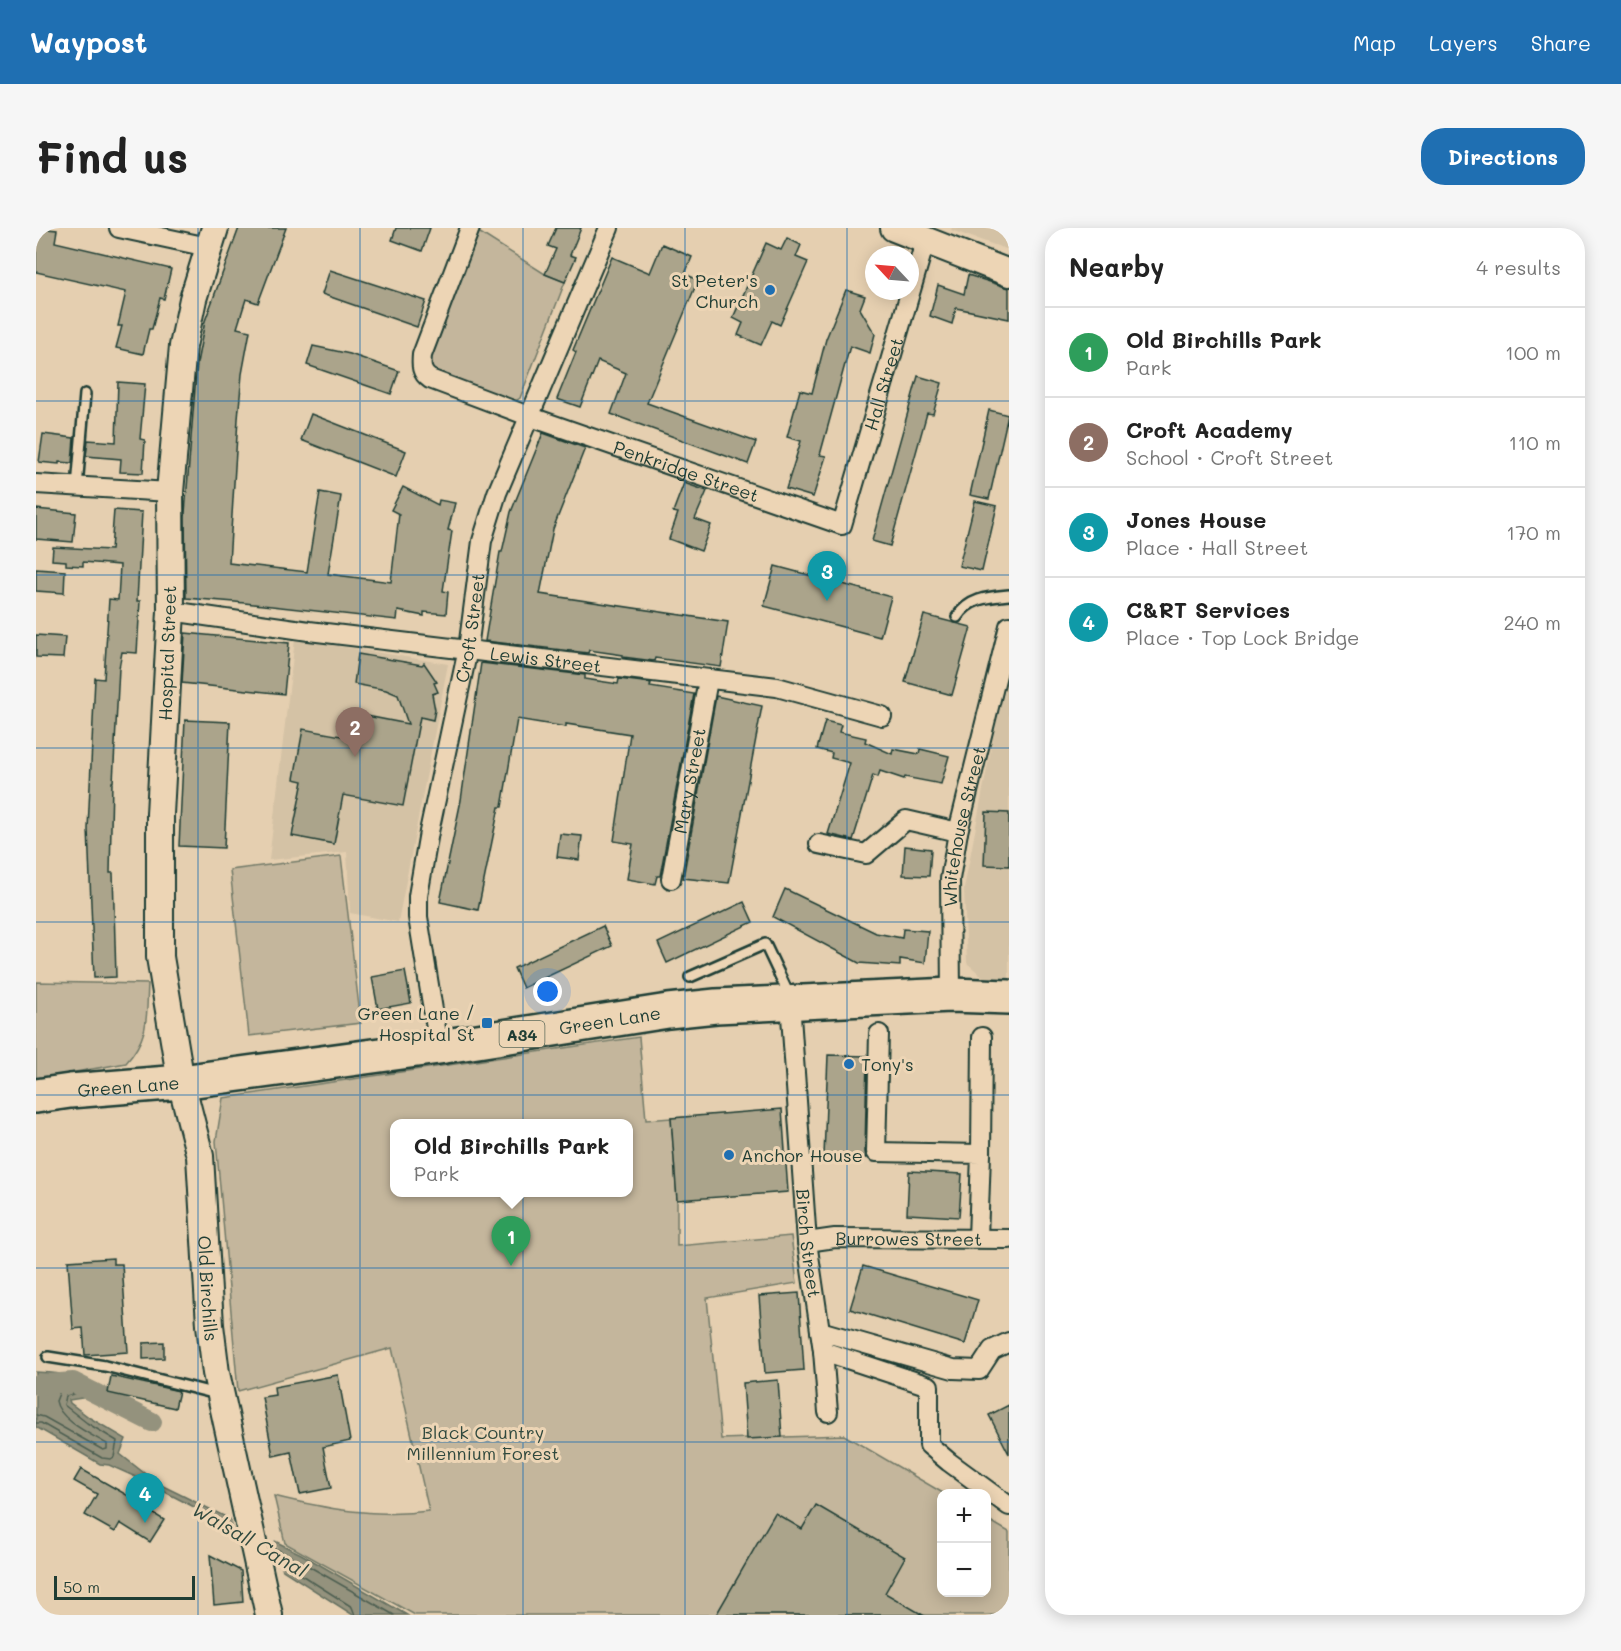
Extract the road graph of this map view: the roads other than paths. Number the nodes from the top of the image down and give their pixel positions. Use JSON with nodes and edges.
{"nodes":[{"id":1,"x":119,"y":228,"type":"edge"},
{"id":2,"x":470,"y":228,"type":"edge"},
{"id":3,"x":609,"y":228,"type":"edge"},
{"id":4,"x":894,"y":228,"type":"edge"},
{"id":5,"x":212,"y":237,"type":"edge"},
{"id":6,"x":930,"y":238,"type":"edge"},
{"id":7,"x":1009,"y":273,"type":"edge"},
{"id":8,"x":86,"y":394,"type":"dead end"},
{"id":9,"x":531,"y":417,"type":"junction"},
{"id":10,"x":36,"y":484,"type":"edge"},
{"id":11,"x":78,"y":487,"type":"junction"},
{"id":12,"x":170,"y":492,"type":"junction"},
{"id":13,"x":843,"y":525,"type":"joint"},
{"id":14,"x":1009,"y":595,"type":"edge"},
{"id":15,"x":171,"y":611,"type":"junction"},
{"id":16,"x":957,"y":617,"type":"dead end"},
{"id":17,"x":1009,"y":626,"type":"edge"},
{"id":18,"x":468,"y":649,"type":"junction"},
{"id":19,"x":708,"y":680,"type":"junction"},
{"id":20,"x":882,"y":716,"type":"dead end"},
{"id":21,"x":958,"y":832,"type":"junction"},
{"id":22,"x":819,"y":844,"type":"dead end"},
{"id":23,"x":671,"y":879,"type":"dead end"},
{"id":24,"x":690,"y":977,"type":"dead end"},
{"id":25,"x":951,"y":995,"type":"junction"},
{"id":26,"x":1009,"y":998,"type":"edge"},
{"id":27,"x":791,"y":1002,"type":"junction"},
{"id":28,"x":879,"y":1034,"type":"dead end"},
{"id":29,"x":982,"y":1037,"type":"dead end"},
{"id":30,"x":439,"y":1047,"type":"junction"},
{"id":31,"x":181,"y":1082,"type":"junction"},
{"id":32,"x":36,"y":1096,"type":"edge"},
{"id":33,"x":981,"y":1154,"type":"junction"},
{"id":34,"x":978,"y":1238,"type":"junction"},
{"id":35,"x":1009,"y":1239,"type":"edge"},
{"id":36,"x":807,"y":1242,"type":"junction"},
{"id":37,"x":820,"y":1331,"type":"junction"},
{"id":38,"x":1009,"y":1342,"type":"edge"},
{"id":39,"x":823,"y":1351,"type":"junction"},
{"id":40,"x":48,"y":1357,"type":"dead end"},
{"id":41,"x":220,"y":1395,"type":"junction"},
{"id":42,"x":828,"y":1412,"type":"dead end"},
{"id":43,"x":1009,"y":1506,"type":"edge"},
{"id":44,"x":269,"y":1615,"type":"edge"}],
"edges":[{"from":1,"to":5,"type":"street"},
{"from":2,"to":9,"type":"street","name":"Penkridge Street"},
{"from":3,"to":9,"type":"street","name":"Croft Street"},
{"from":4,"to":6,"type":"street"},
{"from":5,"to":12,"type":"street","name":"Hospital Street"},
{"from":6,"to":7,"type":"street"},
{"from":6,"to":13,"type":"street","name":"Hall Street"},
{"from":8,"to":11,"type":"lane"},
{"from":9,"to":13,"type":"street","name":"Penkridge Street"},
{"from":9,"to":18,"type":"street","name":"Croft Street"},
{"from":10,"to":11,"type":"street"},
{"from":11,"to":12,"type":"street"},
{"from":12,"to":15,"type":"street","name":"Hospital Street"},
{"from":14,"to":16,"type":"lane"},
{"from":15,"to":18,"type":"street","name":"Lewis Street"},
{"from":15,"to":31,"type":"street","name":"Hospital Street"},
{"from":17,"to":21,"type":"street","name":"Whitehouse Street"},
{"from":18,"to":19,"type":"street","name":"Lewis Street"},
{"from":18,"to":30,"type":"street","name":"Croft Street"},
{"from":19,"to":20,"type":"street","name":"Lewis Street"},
{"from":19,"to":23,"type":"street","name":"Mary Street"},
{"from":21,"to":22,"type":"street"},
{"from":21,"to":25,"type":"street","name":"Whitehouse Street"},
{"from":24,"to":27,"type":"lane"},
{"from":25,"to":26,"type":"highway","name":"Green Lane","number":"A34"},
{"from":25,"to":27,"type":"highway","name":"Green Lane","number":"A34"},
{"from":27,"to":30,"type":"highway","name":"Green Lane","number":"A34"},
{"from":27,"to":36,"type":"street","name":"Birch Street"},
{"from":28,"to":33,"type":"street"},
{"from":29,"to":33,"type":"street"},
{"from":30,"to":31,"type":"highway","name":"Green Lane","number":"A34"},
{"from":31,"to":32,"type":"highway","name":"Green Lane","number":"A34"},
{"from":31,"to":41,"type":"street","name":"Old Birchills"},
{"from":33,"to":34,"type":"street"},
{"from":34,"to":35,"type":"street","name":"Burrowes Street"},
{"from":34,"to":36,"type":"street","name":"Burrowes Street"},
{"from":36,"to":37,"type":"street","name":"Birch Street"},
{"from":37,"to":38,"type":"street"},
{"from":37,"to":39,"type":"street","name":"Birch Street"},
{"from":39,"to":42,"type":"street","name":"Birch Street"},
{"from":39,"to":43,"type":"street"},
{"from":40,"to":41,"type":"lane"},
{"from":41,"to":44,"type":"street","name":"Old Birchills"}]}
